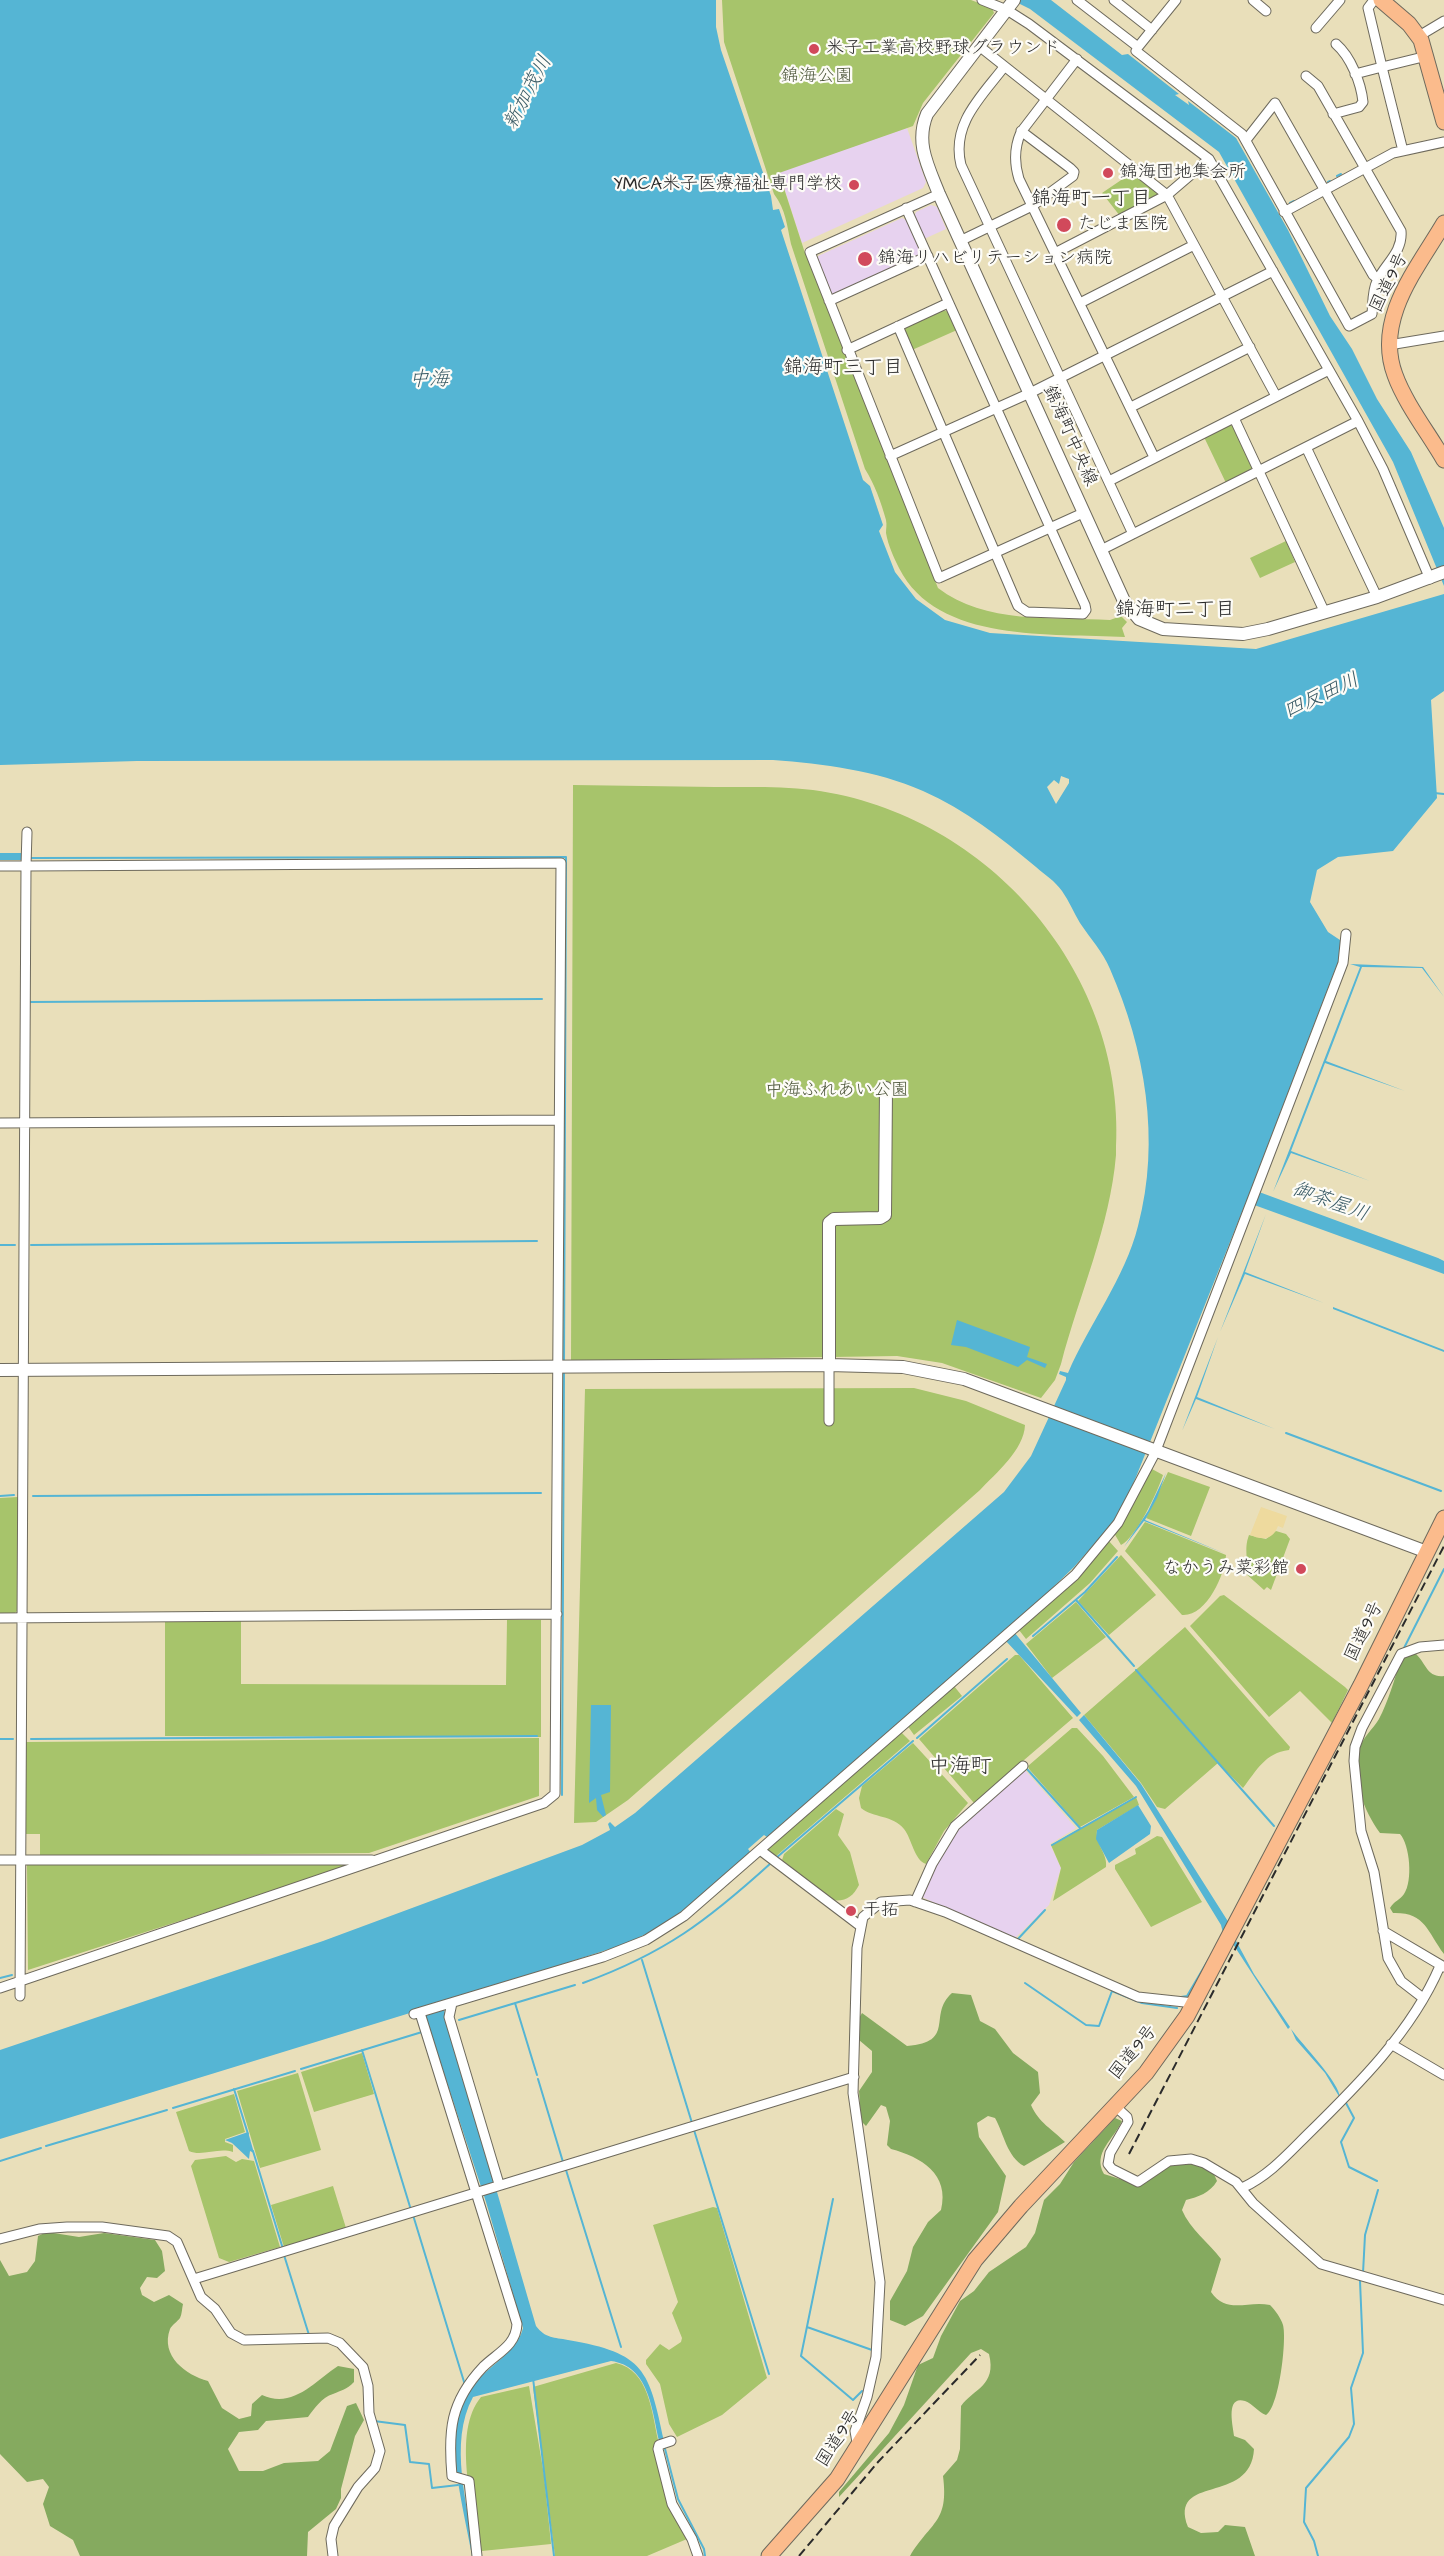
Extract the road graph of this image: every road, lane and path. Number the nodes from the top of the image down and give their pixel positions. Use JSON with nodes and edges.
{"nodes":[{"id":1,"x":982,"y":0,"type":"edge"},
{"id":2,"x":1077,"y":0,"type":"edge"},
{"id":3,"x":1114,"y":0,"type":"edge"},
{"id":4,"x":1176,"y":0,"type":"edge"},
{"id":5,"x":1253,"y":0,"type":"edge"},
{"id":6,"x":1340,"y":0,"type":"edge"},
{"id":7,"x":1374,"y":0,"type":"edge"},
{"id":8,"x":1381,"y":0,"type":"edge"},
{"id":9,"x":1011,"y":4,"type":"edge"},
{"id":10,"x":1266,"y":11,"type":"dead end"},
{"id":11,"x":1444,"y":21,"type":"edge"},
{"id":12,"x":1316,"y":28,"type":"dead end"},
{"id":13,"x":1152,"y":30,"type":"junction"},
{"id":14,"x":1419,"y":36,"type":"junction"},
{"id":15,"x":1336,"y":44,"type":"dead end"},
{"id":16,"x":979,"y":46,"type":"junction"},
{"id":17,"x":1138,"y":47,"type":"junction"},
{"id":18,"x":1427,"y":56,"type":"junction"},
{"id":19,"x":1077,"y":59,"type":"junction"},
{"id":20,"x":1004,"y":67,"type":"junction"},
{"id":21,"x":1382,"y":67,"type":"junction"},
{"id":22,"x":1355,"y":74,"type":"junction"},
{"id":23,"x":1306,"y":76,"type":"dead end"},
{"id":24,"x":1046,"y":99,"type":"junction"},
{"id":25,"x":1333,"y":114,"type":"junction"},
{"id":26,"x":1444,"y":122,"type":"edge"},
{"id":27,"x":1021,"y":131,"type":"junction"},
{"id":28,"x":1246,"y":140,"type":"junction"},
{"id":29,"x":1444,"y":142,"type":"edge"},
{"id":30,"x":1403,"y":151,"type":"junction"},
{"id":31,"x":1209,"y":159,"type":"junction"},
{"id":32,"x":1363,"y":166,"type":"junction"},
{"id":33,"x":1324,"y":190,"type":"junction"},
{"id":34,"x":939,"y":194,"type":"junction"},
{"id":35,"x":1167,"y":195,"type":"junction"},
{"id":36,"x":1032,"y":206,"type":"junction"},
{"id":37,"x":906,"y":208,"type":"junction"},
{"id":38,"x":1284,"y":212,"type":"junction"},
{"id":39,"x":1444,"y":223,"type":"edge"},
{"id":40,"x":989,"y":227,"type":"junction"},
{"id":41,"x":960,"y":241,"type":"junction"},
{"id":42,"x":1194,"y":245,"type":"junction"},
{"id":43,"x":1055,"y":253,"type":"junction"},
{"id":44,"x":928,"y":256,"type":"junction"},
{"id":45,"x":1273,"y":271,"type":"junction"},
{"id":46,"x":1378,"y":279,"type":"junction"},
{"id":47,"x":1223,"y":296,"type":"junction"},
{"id":48,"x":829,"y":301,"type":"junction"},
{"id":49,"x":948,"y":303,"type":"junction"},
{"id":50,"x":1080,"y":303,"type":"junction"},
{"id":51,"x":898,"y":326,"type":"junction"},
{"id":52,"x":1444,"y":336,"type":"edge"},
{"id":53,"x":1389,"y":345,"type":"junction"},
{"id":54,"x":1250,"y":347,"type":"junction"},
{"id":55,"x":847,"y":350,"type":"junction"},
{"id":56,"x":1105,"y":356,"type":"junction"},
{"id":57,"x":1329,"y":370,"type":"junction"},
{"id":58,"x":1060,"y":378,"type":"junction"},
{"id":59,"x":1030,"y":393,"type":"junction"},
{"id":60,"x":1276,"y":396,"type":"junction"},
{"id":61,"x":1131,"y":407,"type":"junction"},
{"id":62,"x":996,"y":408,"type":"junction"},
{"id":63,"x":1234,"y":418,"type":"junction"},
{"id":64,"x":1358,"y":421,"type":"junction"},
{"id":65,"x":943,"y":432,"type":"junction"},
{"id":66,"x":1306,"y":447,"type":"junction"},
{"id":67,"x":890,"y":456,"type":"junction"},
{"id":68,"x":1154,"y":457,"type":"junction"},
{"id":69,"x":1444,"y":460,"type":"edge"},
{"id":70,"x":1259,"y":470,"type":"junction"},
{"id":71,"x":1109,"y":481,"type":"junction"},
{"id":72,"x":1083,"y":513,"type":"junction"},
{"id":73,"x":1050,"y":528,"type":"junction"},
{"id":74,"x":1133,"y":534,"type":"junction"},
{"id":75,"x":1101,"y":550,"type":"junction"},
{"id":76,"x":993,"y":553,"type":"junction"},
{"id":77,"x":1438,"y":575,"type":"edge"},
{"id":78,"x":1377,"y":597,"type":"junction"},
{"id":79,"x":1325,"y":613,"type":"junction"},
{"id":80,"x":27,"y":832,"type":"dead end"},
{"id":81,"x":0,"y":866,"type":"edge"},
{"id":82,"x":26,"y":866,"type":"junction"},
{"id":83,"x":1346,"y":934,"type":"dead end"},
{"id":84,"x":886,"y":1088,"type":"dead end"},
{"id":85,"x":560,"y":1120,"type":"junction"},
{"id":86,"x":0,"y":1123,"type":"edge"},
{"id":87,"x":24,"y":1123,"type":"junction"},
{"id":88,"x":829,"y":1365,"type":"junction"},
{"id":89,"x":559,"y":1368,"type":"junction"},
{"id":90,"x":0,"y":1370,"type":"edge"},
{"id":91,"x":23,"y":1370,"type":"junction"},
{"id":92,"x":829,"y":1421,"type":"dead end"},
{"id":93,"x":1153,"y":1452,"type":"junction"},
{"id":94,"x":1444,"y":1518,"type":"edge"},
{"id":95,"x":1427,"y":1552,"type":"junction"},
{"id":96,"x":557,"y":1614,"type":"junction"},
{"id":97,"x":0,"y":1618,"type":"edge"},
{"id":98,"x":24,"y":1618,"type":"junction"},
{"id":99,"x":1444,"y":1645,"type":"edge"},
{"id":100,"x":1023,"y":1766,"type":"dead end"},
{"id":101,"x":760,"y":1850,"type":"junction"},
{"id":102,"x":0,"y":1860,"type":"edge"},
{"id":103,"x":21,"y":1860,"type":"junction"},
{"id":104,"x":375,"y":1860,"type":"junction"},
{"id":105,"x":915,"y":1902,"type":"junction"},
{"id":106,"x":859,"y":1925,"type":"junction"},
{"id":107,"x":1383,"y":1931,"type":"junction"},
{"id":108,"x":1442,"y":1967,"type":"edge"},
{"id":109,"x":21,"y":1980,"type":"junction"},
{"id":110,"x":0,"y":1988,"type":"edge"},
{"id":111,"x":20,"y":1996,"type":"dead end"},
{"id":112,"x":1423,"y":1998,"type":"junction"},
{"id":113,"x":1194,"y":2003,"type":"junction"},
{"id":114,"x":447,"y":2004,"type":"junction"},
{"id":115,"x":1391,"y":2044,"type":"junction"},
{"id":116,"x":1444,"y":2074,"type":"edge"},
{"id":117,"x":854,"y":2077,"type":"junction"},
{"id":118,"x":1115,"y":2106,"type":"junction"},
{"id":119,"x":497,"y":2185,"type":"junction"},
{"id":120,"x":1242,"y":2188,"type":"junction"},
{"id":121,"x":478,"y":2191,"type":"junction"},
{"id":122,"x":0,"y":2239,"type":"edge"},
{"id":123,"x":194,"y":2279,"type":"junction"},
{"id":124,"x":1444,"y":2300,"type":"edge"},
{"id":125,"x":667,"y":2442,"type":"dead end"},
{"id":126,"x":858,"y":2448,"type":"junction"},
{"id":127,"x":333,"y":2556,"type":"edge"},
{"id":128,"x":477,"y":2556,"type":"edge"},
{"id":129,"x":698,"y":2556,"type":"edge"},
{"id":130,"x":769,"y":2556,"type":"edge"}],
"edges":[{"from":1,"to":9,"type":"street"},
{"from":2,"to":17,"type":"street"},
{"from":3,"to":13,"type":"street"},
{"from":4,"to":13,"type":"street"},
{"from":5,"to":10,"type":"street"},
{"from":6,"to":12,"type":"street"},
{"from":7,"to":21,"type":"street"},
{"from":8,"to":14,"type":"highway"},
{"from":9,"to":16,"type":"street","name":"錦海町中央線"},
{"from":9,"to":19,"type":"street"},
{"from":11,"to":14,"type":"street"},
{"from":13,"to":17,"type":"street"},
{"from":14,"to":18,"type":"highway"},
{"from":15,"to":22,"type":"street"},
{"from":16,"to":20,"type":"street"},
{"from":16,"to":34,"type":"street","name":"錦海町中央線"},
{"from":17,"to":28,"type":"street"},
{"from":18,"to":21,"type":"street"},
{"from":18,"to":26,"type":"highway"},
{"from":19,"to":24,"type":"street"},
{"from":19,"to":31,"type":"street"},
{"from":20,"to":24,"type":"street"},
{"from":20,"to":40,"type":"street"},
{"from":21,"to":22,"type":"street"},
{"from":21,"to":30,"type":"street"},
{"from":22,"to":25,"type":"street"},
{"from":23,"to":25,"type":"street"},
{"from":24,"to":27,"type":"street"},
{"from":24,"to":35,"type":"street"},
{"from":25,"to":32,"type":"street"},
{"from":27,"to":36,"type":"street"},
{"from":27,"to":36,"type":"street"},
{"from":28,"to":33,"type":"street"},
{"from":28,"to":38,"type":"street"},
{"from":29,"to":30,"type":"street"},
{"from":30,"to":32,"type":"street"},
{"from":31,"to":35,"type":"street"},
{"from":31,"to":45,"type":"street"},
{"from":32,"to":33,"type":"street"},
{"from":32,"to":46,"type":"street"},
{"from":33,"to":38,"type":"street"},
{"from":33,"to":46,"type":"street"},
{"from":34,"to":37,"type":"street"},
{"from":34,"to":41,"type":"street","name":"錦海町中央線"},
{"from":35,"to":42,"type":"street"},
{"from":35,"to":43,"type":"street"},
{"from":36,"to":40,"type":"street"},
{"from":36,"to":43,"type":"street"},
{"from":37,"to":44,"type":"street"},
{"from":37,"to":48,"type":"street"},
{"from":38,"to":46,"type":"street"},
{"from":39,"to":53,"type":"highway","name":"国道9号"},
{"from":40,"to":41,"type":"street"},
{"from":40,"to":58,"type":"street"},
{"from":41,"to":59,"type":"street","name":"錦海町中央線"},
{"from":42,"to":47,"type":"street"},
{"from":42,"to":50,"type":"street"},
{"from":43,"to":50,"type":"street"},
{"from":44,"to":48,"type":"street"},
{"from":44,"to":49,"type":"street"},
{"from":45,"to":47,"type":"street"},
{"from":45,"to":57,"type":"street"},
{"from":47,"to":54,"type":"street"},
{"from":47,"to":56,"type":"street"},
{"from":48,"to":55,"type":"street"},
{"from":49,"to":51,"type":"street"},
{"from":49,"to":62,"type":"street"},
{"from":50,"to":56,"type":"street"},
{"from":51,"to":55,"type":"street"},
{"from":51,"to":65,"type":"street"},
{"from":52,"to":53,"type":"street"},
{"from":53,"to":69,"type":"highway","name":"国道9号"},
{"from":54,"to":60,"type":"street"},
{"from":54,"to":61,"type":"street"},
{"from":55,"to":67,"type":"street"},
{"from":56,"to":58,"type":"street"},
{"from":56,"to":61,"type":"street"},
{"from":57,"to":60,"type":"street"},
{"from":57,"to":64,"type":"street"},
{"from":58,"to":59,"type":"street"},
{"from":58,"to":71,"type":"street"},
{"from":59,"to":62,"type":"street"},
{"from":59,"to":72,"type":"street","name":"錦海町中央線"},
{"from":60,"to":63,"type":"street"},
{"from":61,"to":68,"type":"street"},
{"from":62,"to":65,"type":"street"},
{"from":62,"to":73,"type":"street"},
{"from":63,"to":68,"type":"street"},
{"from":63,"to":70,"type":"street"},
{"from":64,"to":66,"type":"street"},
{"from":64,"to":77,"type":"street"},
{"from":65,"to":67,"type":"street"},
{"from":65,"to":76,"type":"street"},
{"from":66,"to":70,"type":"street"},
{"from":66,"to":78,"type":"street"},
{"from":67,"to":76,"type":"street"},
{"from":68,"to":71,"type":"street"},
{"from":70,"to":74,"type":"street"},
{"from":70,"to":79,"type":"street"},
{"from":71,"to":74,"type":"street"},
{"from":72,"to":73,"type":"street"},
{"from":72,"to":75,"type":"street","name":"錦海町中央線"},
{"from":73,"to":76,"type":"street"},
{"from":73,"to":76,"type":"street"},
{"from":74,"to":75,"type":"street"},
{"from":75,"to":79,"type":"street","name":"錦海町中央線"},
{"from":77,"to":78,"type":"street","name":"錦海町中央線"},
{"from":78,"to":79,"type":"street","name":"錦海町中央線"},
{"from":80,"to":82,"type":"street"},
{"from":81,"to":82,"type":"street"},
{"from":82,"to":85,"type":"street"},
{"from":82,"to":87,"type":"street"},
{"from":83,"to":93,"type":"street"},
{"from":84,"to":88,"type":"street"},
{"from":85,"to":87,"type":"street"},
{"from":85,"to":89,"type":"street"},
{"from":86,"to":87,"type":"street"},
{"from":87,"to":91,"type":"street"},
{"from":88,"to":89,"type":"street"},
{"from":88,"to":92,"type":"street"},
{"from":88,"to":93,"type":"street"},
{"from":89,"to":91,"type":"street"},
{"from":89,"to":96,"type":"street"},
{"from":90,"to":91,"type":"street"},
{"from":91,"to":98,"type":"street"},
{"from":93,"to":95,"type":"street"},
{"from":93,"to":101,"type":"street"},
{"from":94,"to":95,"type":"highway","name":"国道9号"},
{"from":95,"to":113,"type":"highway","name":"国道9号"},
{"from":96,"to":98,"type":"street"},
{"from":96,"to":104,"type":"street"},
{"from":97,"to":98,"type":"street"},
{"from":98,"to":103,"type":"street"},
{"from":99,"to":107,"type":"street"},
{"from":100,"to":105,"type":"street"},
{"from":101,"to":106,"type":"street"},
{"from":101,"to":114,"type":"street"},
{"from":102,"to":103,"type":"street"},
{"from":103,"to":104,"type":"street"},
{"from":103,"to":109,"type":"street"},
{"from":104,"to":109,"type":"street"},
{"from":105,"to":106,"type":"street"},
{"from":105,"to":113,"type":"street"},
{"from":106,"to":117,"type":"street"},
{"from":107,"to":108,"type":"street"},
{"from":107,"to":112,"type":"street"},
{"from":108,"to":112,"type":"street"},
{"from":109,"to":110,"type":"street"},
{"from":109,"to":111,"type":"street"},
{"from":112,"to":115,"type":"street"},
{"from":113,"to":118,"type":"highway","name":"国道9号"},
{"from":114,"to":119,"type":"street"},
{"from":114,"to":121,"type":"street"},
{"from":115,"to":116,"type":"street"},
{"from":115,"to":120,"type":"street"},
{"from":117,"to":119,"type":"street"},
{"from":117,"to":126,"type":"street"},
{"from":118,"to":120,"type":"street"},
{"from":118,"to":126,"type":"highway","name":"国道9号"},
{"from":119,"to":121,"type":"street"},
{"from":120,"to":124,"type":"street"},
{"from":121,"to":123,"type":"street"},
{"from":121,"to":128,"type":"street"},
{"from":122,"to":123,"type":"street"},
{"from":123,"to":127,"type":"street"},
{"from":125,"to":129,"type":"street"},
{"from":126,"to":130,"type":"highway","name":"国道9号"}]}
